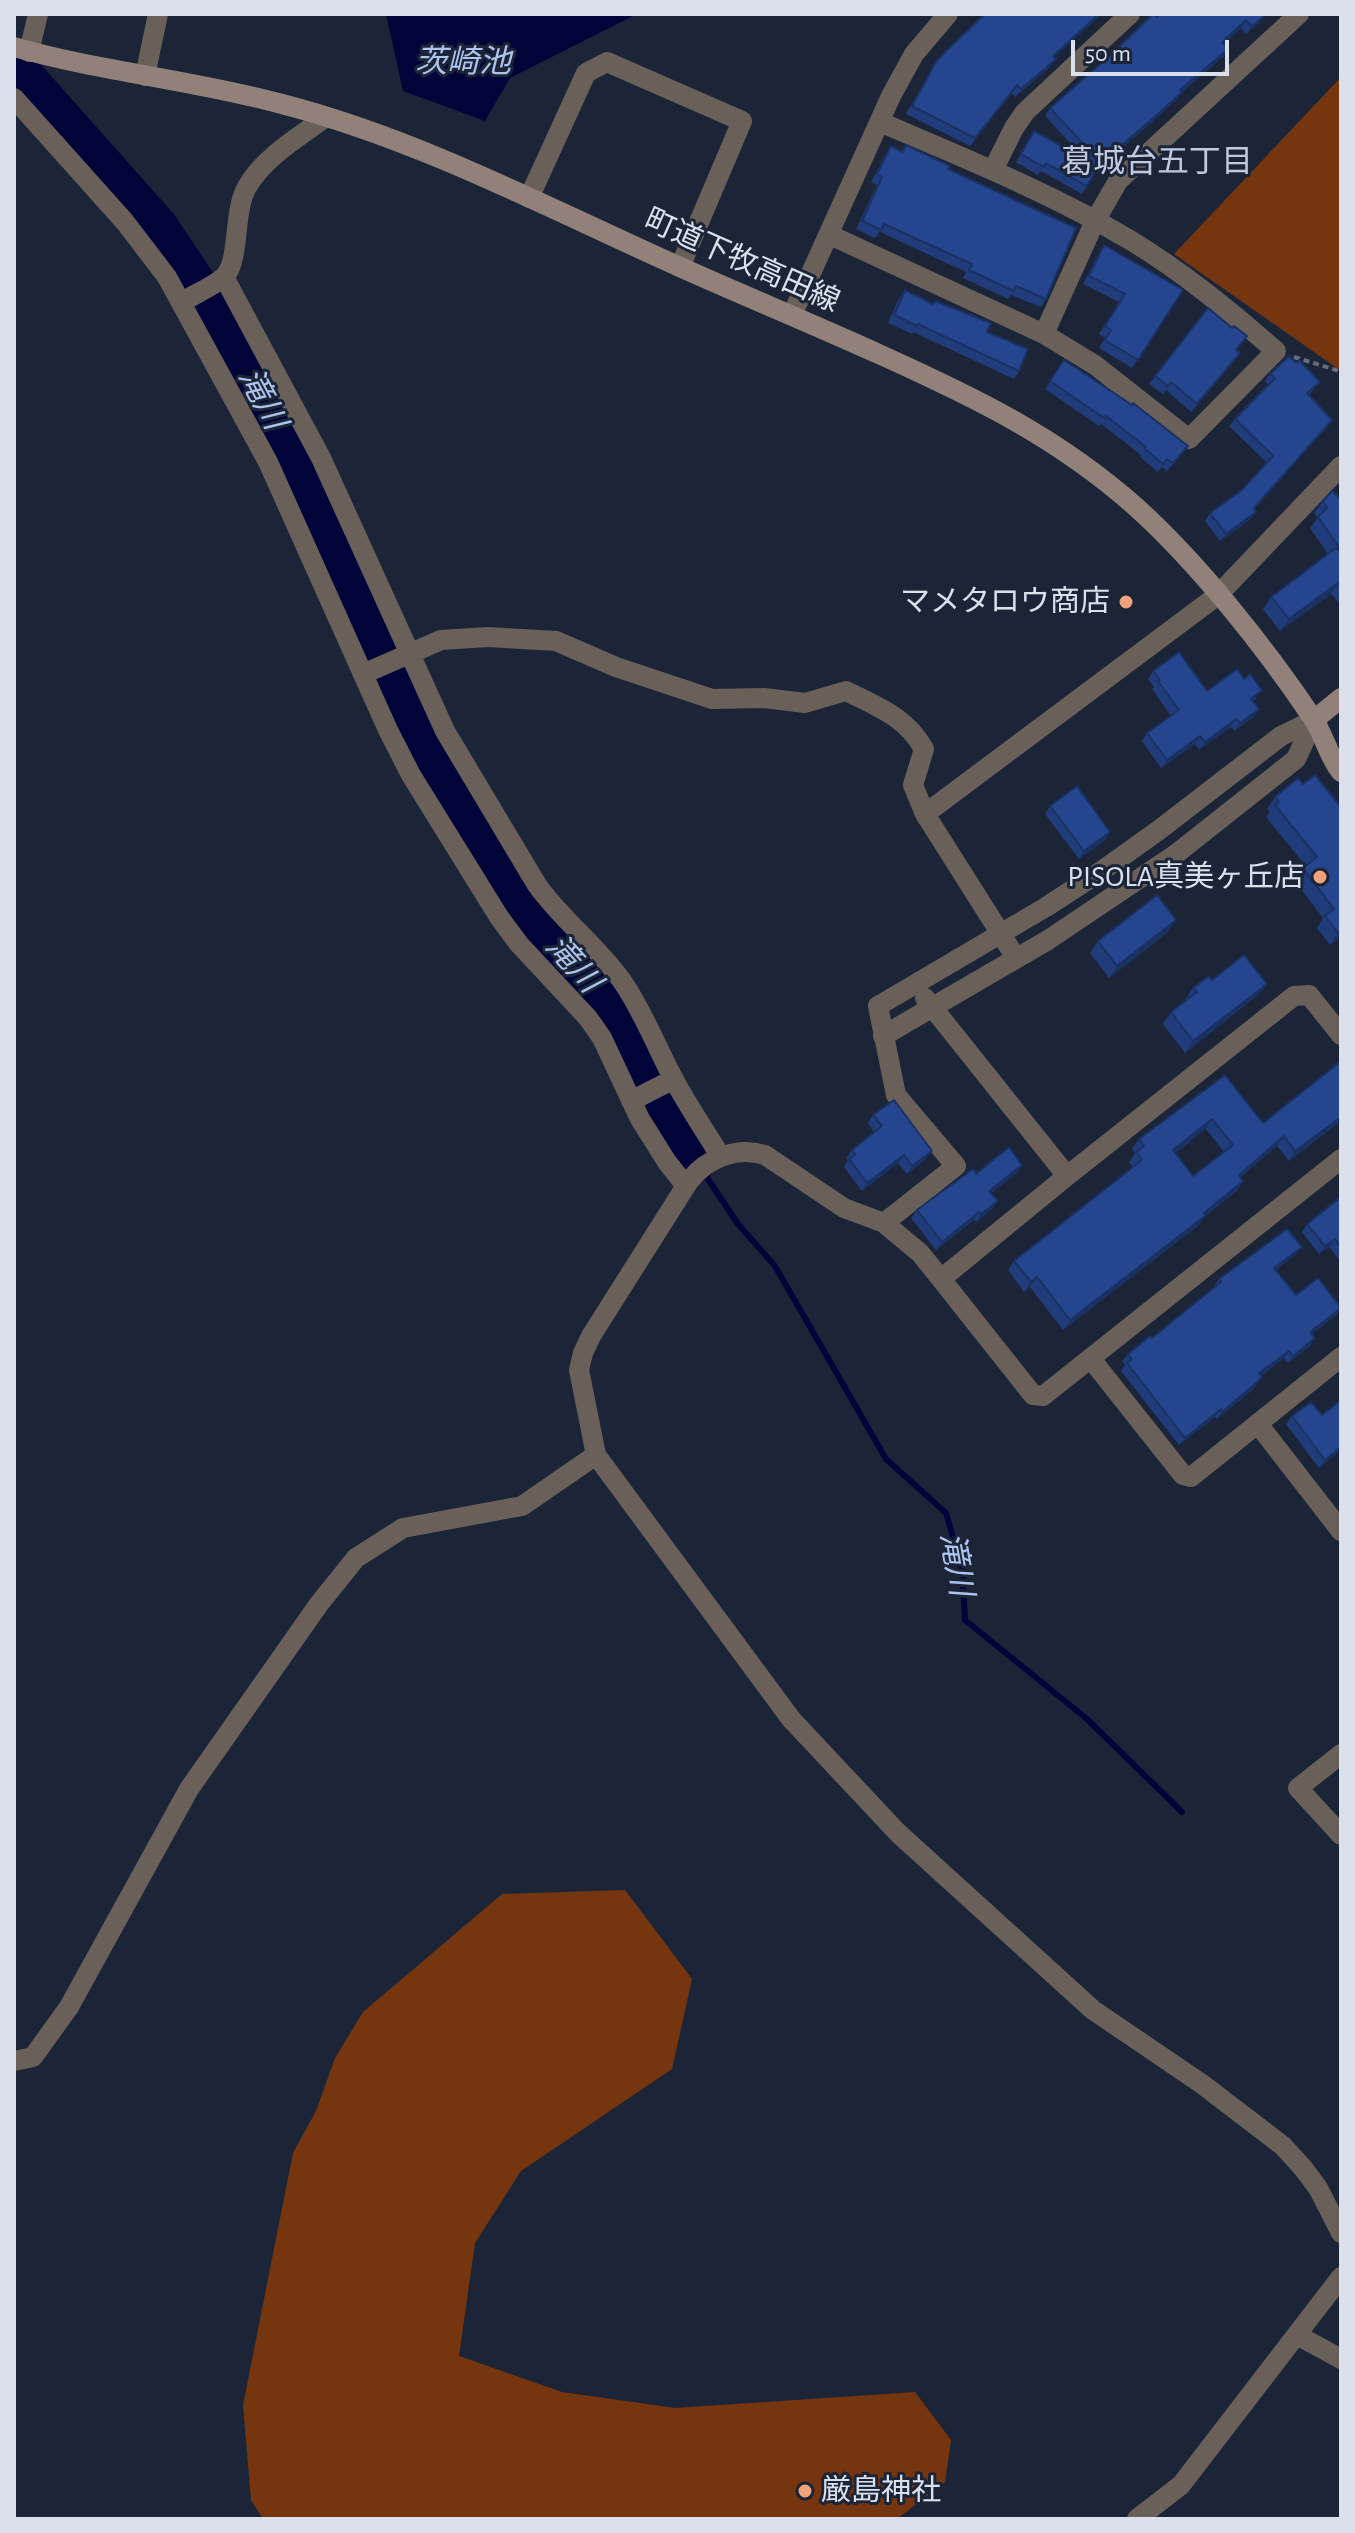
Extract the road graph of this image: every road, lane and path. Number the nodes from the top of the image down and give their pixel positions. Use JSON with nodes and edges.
{"nodes":[{"id":1,"x":38,"y":14,"type":"edge"},
{"id":2,"x":158,"y":14,"type":"edge"},
{"id":3,"x":948,"y":14,"type":"edge"},
{"id":4,"x":1130,"y":14,"type":"edge"},
{"id":5,"x":1299,"y":14,"type":"edge"},
{"id":6,"x":22,"y":50,"type":"edge"},
{"id":7,"x":145,"y":76,"type":"junction"},
{"id":8,"x":14,"y":98,"type":"edge"},
{"id":9,"x":326,"y":117,"type":"junction"},
{"id":10,"x":880,"y":122,"type":"junction"},
{"id":11,"x":993,"y":170,"type":"junction"},
{"id":12,"x":529,"y":198,"type":"junction"},
{"id":13,"x":1095,"y":221,"type":"junction"},
{"id":14,"x":830,"y":235,"type":"junction"},
{"id":15,"x":680,"y":267,"type":"junction"},
{"id":16,"x":224,"y":277,"type":"junction"},
{"id":17,"x":182,"y":302,"type":"junction"},
{"id":18,"x":792,"y":315,"type":"junction"},
{"id":19,"x":1044,"y":334,"type":"junction"},
{"id":20,"x":1276,"y":351,"type":"junction"},
{"id":21,"x":1341,"y":374,"type":"edge"},
{"id":22,"x":1341,"y":466,"type":"edge"},
{"id":23,"x":1218,"y":595,"type":"junction"},
{"id":24,"x":410,"y":653,"type":"junction"},
{"id":25,"x":363,"y":674,"type":"junction"},
{"id":26,"x":1341,"y":698,"type":"edge"},
{"id":27,"x":1314,"y":720,"type":"junction"},
{"id":28,"x":1341,"y":738,"type":"edge"},
{"id":29,"x":1341,"y":772,"type":"edge"},
{"id":30,"x":925,"y":814,"type":"junction"},
{"id":31,"x":1001,"y":934,"type":"junction"},
{"id":32,"x":1016,"y":958,"type":"junction"},
{"id":33,"x":916,"y":985,"type":"junction"},
{"id":34,"x":933,"y":1007,"type":"junction"},
{"id":35,"x":1341,"y":1035,"type":"edge"},
{"id":36,"x":883,"y":1036,"type":"junction"},
{"id":37,"x":674,"y":1079,"type":"junction"},
{"id":38,"x":631,"y":1101,"type":"junction"},
{"id":39,"x":721,"y":1157,"type":"junction"},
{"id":40,"x":1341,"y":1159,"type":"edge"},
{"id":41,"x":1067,"y":1176,"type":"junction"},
{"id":42,"x":691,"y":1180,"type":"junction"},
{"id":43,"x":884,"y":1223,"type":"junction"},
{"id":44,"x":941,"y":1279,"type":"junction"},
{"id":45,"x":1341,"y":1357,"type":"edge"},
{"id":46,"x":1091,"y":1359,"type":"junction"},
{"id":47,"x":1258,"y":1424,"type":"junction"},
{"id":48,"x":596,"y":1455,"type":"junction"},
{"id":49,"x":1341,"y":1531,"type":"edge"},
{"id":50,"x":1337,"y":1766,"type":"edge"},
{"id":51,"x":1341,"y":1835,"type":"edge"},
{"id":52,"x":14,"y":2061,"type":"edge"},
{"id":53,"x":1341,"y":2233,"type":"edge"},
{"id":54,"x":1341,"y":2277,"type":"edge"},
{"id":55,"x":1297,"y":2335,"type":"junction"},
{"id":56,"x":1341,"y":2359,"type":"edge"},
{"id":57,"x":1137,"y":2519,"type":"edge"}],
"edges":[{"from":1,"to":6,"type":"street"},
{"from":2,"to":7,"type":"street"},
{"from":3,"to":10,"type":"street"},
{"from":4,"to":11,"type":"street"},
{"from":5,"to":13,"type":"street"},
{"from":6,"to":7,"type":"street","name":"町道下牧高田線"},
{"from":7,"to":9,"type":"street","name":"町道下牧高田線"},
{"from":8,"to":17,"type":"street"},
{"from":9,"to":12,"type":"street","name":"町道下牧高田線"},
{"from":9,"to":16,"type":"street"},
{"from":10,"to":11,"type":"street"},
{"from":10,"to":14,"type":"street"},
{"from":11,"to":13,"type":"street"},
{"from":12,"to":15,"type":"street","name":"町道下牧高田線"},
{"from":12,"to":15,"type":"street"},
{"from":13,"to":19,"type":"street"},
{"from":13,"to":20,"type":"street"},
{"from":14,"to":18,"type":"street"},
{"from":14,"to":19,"type":"street"},
{"from":15,"to":18,"type":"street","name":"町道下牧高田線"},
{"from":16,"to":17,"type":"street"},
{"from":16,"to":24,"type":"street"},
{"from":17,"to":25,"type":"street"},
{"from":18,"to":23,"type":"street","name":"町道下牧高田線"},
{"from":19,"to":20,"type":"street"},
{"from":20,"to":21,"type":"path"},
{"from":22,"to":23,"type":"street"},
{"from":23,"to":27,"type":"street","name":"町道下牧高田線"},
{"from":23,"to":30,"type":"street"},
{"from":24,"to":25,"type":"street"},
{"from":24,"to":30,"type":"street"},
{"from":24,"to":37,"type":"street"},
{"from":25,"to":38,"type":"street"},
{"from":26,"to":27,"type":"street"},
{"from":27,"to":28,"type":"street"},
{"from":27,"to":29,"type":"street"},
{"from":27,"to":31,"type":"street"},
{"from":27,"to":32,"type":"street"},
{"from":30,"to":31,"type":"street"},
{"from":31,"to":32,"type":"street"},
{"from":31,"to":33,"type":"street"},
{"from":32,"to":34,"type":"street"},
{"from":33,"to":34,"type":"street"},
{"from":33,"to":36,"type":"street"},
{"from":34,"to":36,"type":"street"},
{"from":34,"to":41,"type":"street"},
{"from":35,"to":41,"type":"street"},
{"from":36,"to":43,"type":"street"},
{"from":37,"to":38,"type":"street"},
{"from":37,"to":39,"type":"street"},
{"from":38,"to":42,"type":"street"},
{"from":39,"to":42,"type":"street"},
{"from":39,"to":43,"type":"street"},
{"from":40,"to":46,"type":"street"},
{"from":41,"to":44,"type":"street"},
{"from":42,"to":48,"type":"street"},
{"from":43,"to":44,"type":"street"},
{"from":44,"to":46,"type":"street"},
{"from":45,"to":47,"type":"street"},
{"from":46,"to":47,"type":"street"},
{"from":47,"to":49,"type":"street"},
{"from":48,"to":52,"type":"street"},
{"from":48,"to":53,"type":"street"},
{"from":50,"to":51,"type":"street"},
{"from":54,"to":55,"type":"street"},
{"from":55,"to":56,"type":"street"},
{"from":55,"to":57,"type":"street"}]}
